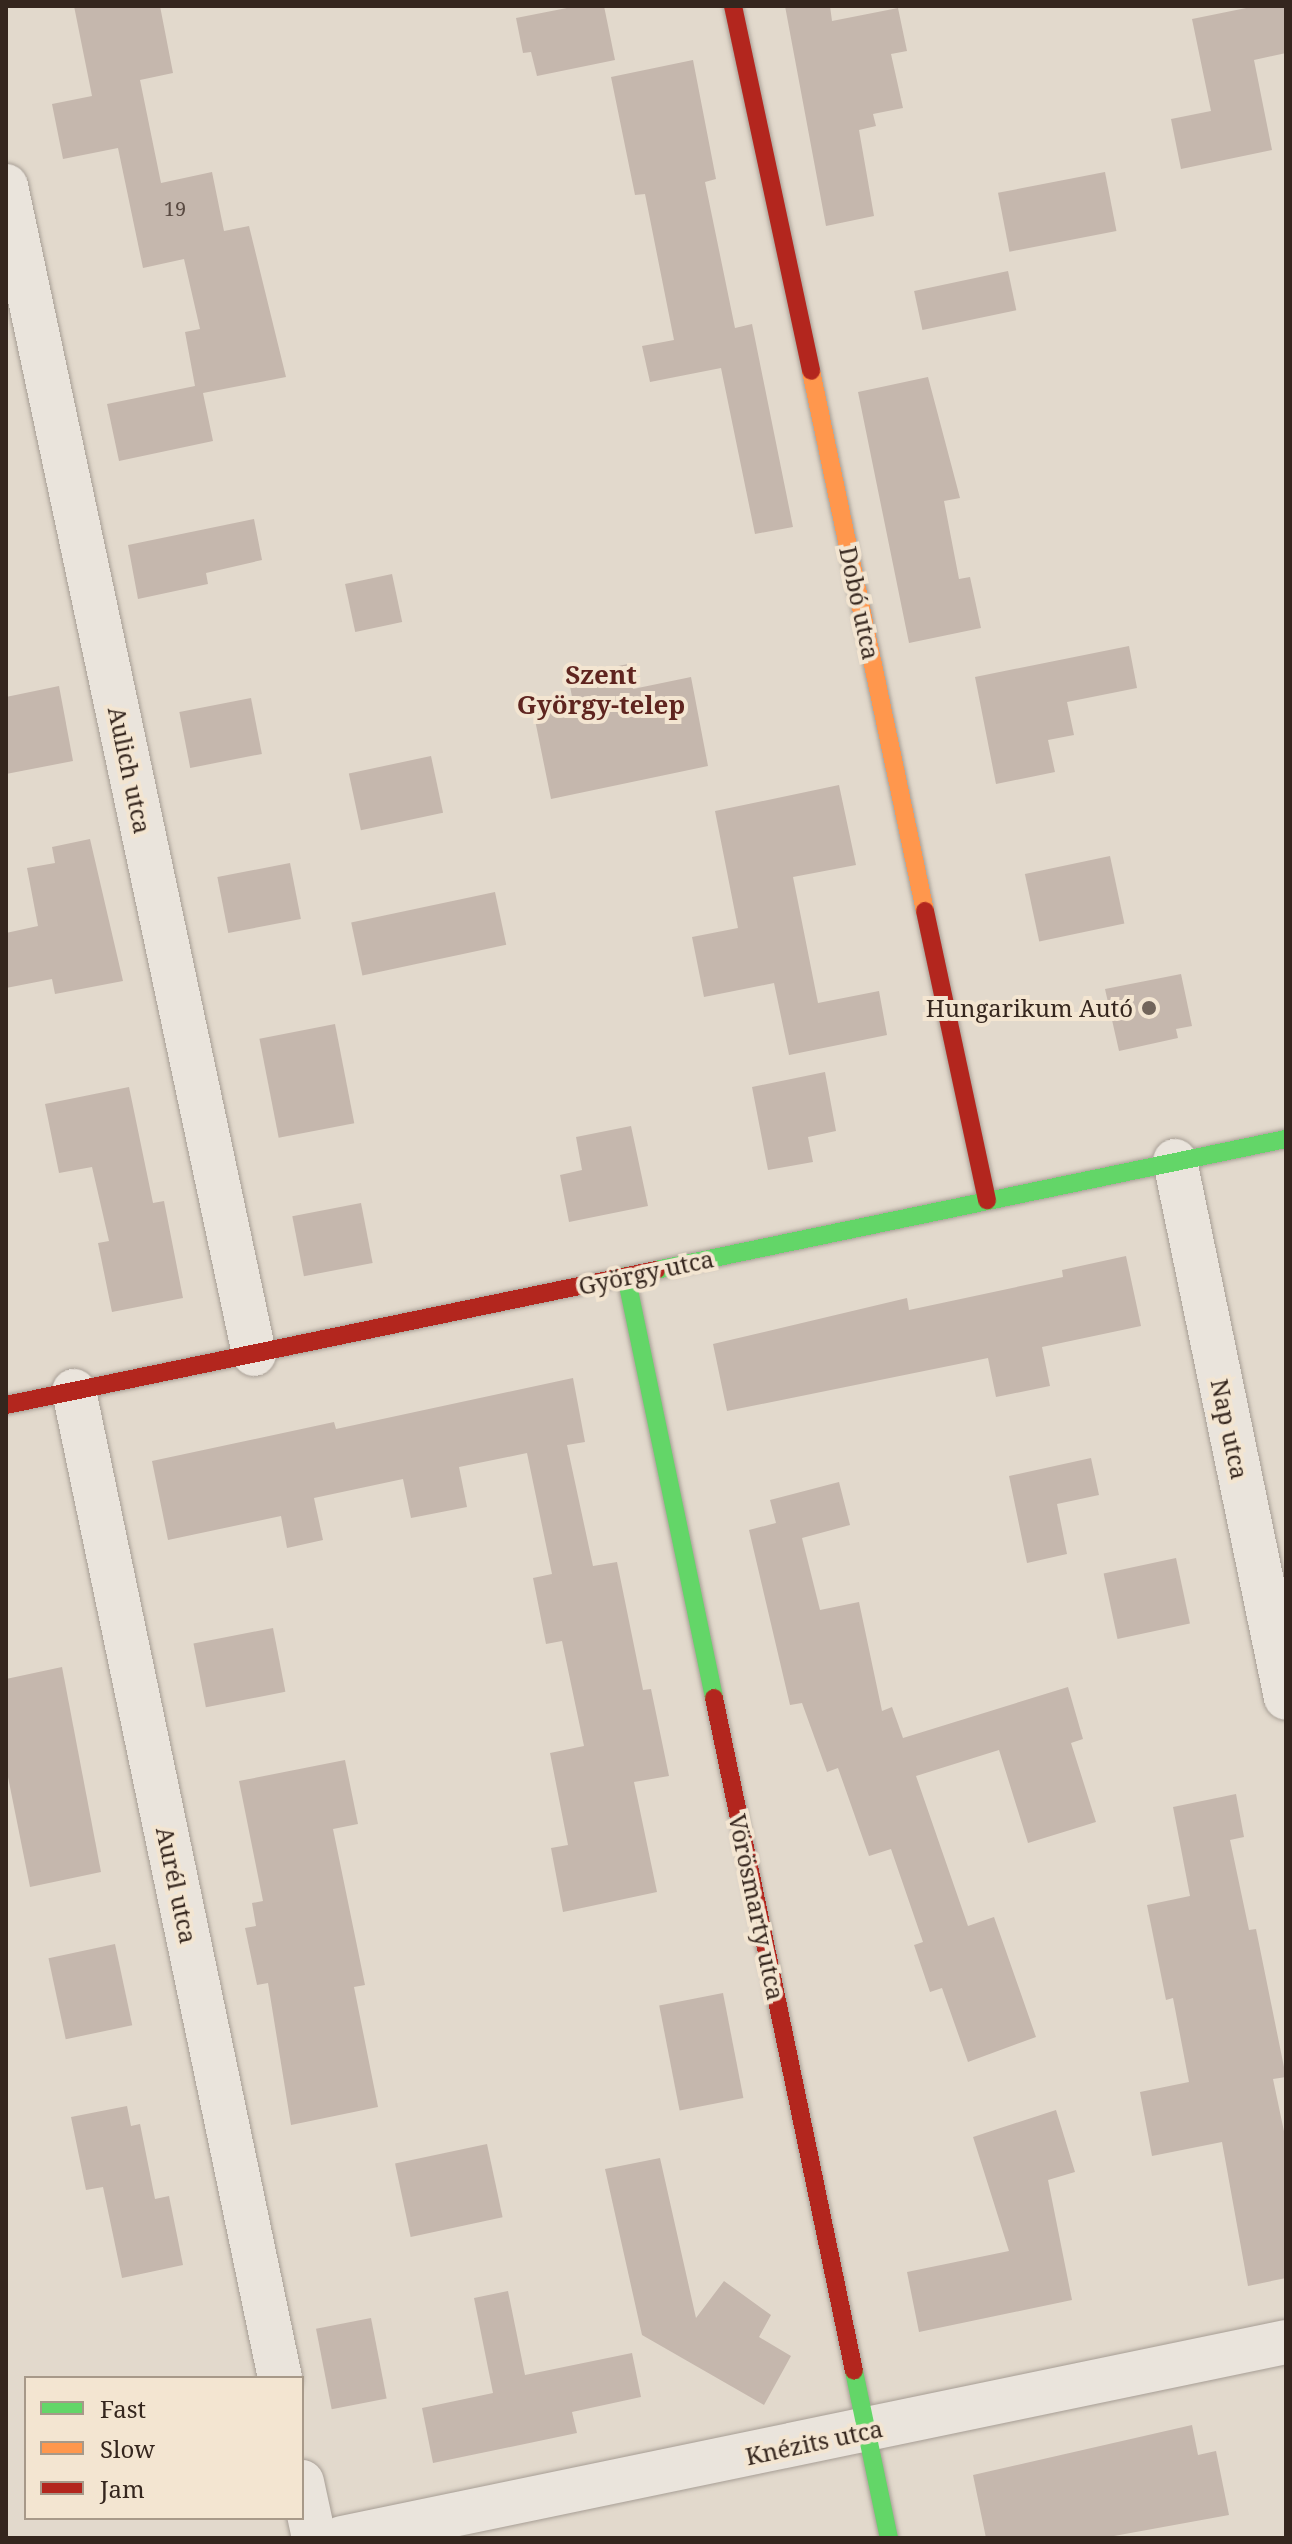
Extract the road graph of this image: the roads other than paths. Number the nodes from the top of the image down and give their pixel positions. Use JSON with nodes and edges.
{"nodes":[{"id":1,"x":733,"y":6,"type":"edge"},
{"id":2,"x":6,"y":186,"type":"edge"},
{"id":3,"x":1286,"y":1139,"type":"edge"},
{"id":4,"x":1175,"y":1161,"type":"junction"},
{"id":5,"x":987,"y":1200,"type":"junction"},
{"id":6,"x":626,"y":1276,"type":"junction"},
{"id":7,"x":254,"y":1354,"type":"junction"},
{"id":8,"x":74,"y":1391,"type":"junction"},
{"id":9,"x":6,"y":1405,"type":"edge"},
{"id":10,"x":1286,"y":1698,"type":"edge"},
{"id":11,"x":1286,"y":2342,"type":"edge"},
{"id":12,"x":280,"y":2376,"type":"edge"},
{"id":13,"x":865,"y":2432,"type":"junction"},
{"id":14,"x":304,"y":2491,"type":"edge"},
{"id":15,"x":314,"y":2538,"type":"edge"},
{"id":16,"x":342,"y":2538,"type":"edge"},
{"id":17,"x":889,"y":2538,"type":"edge"}],
"edges":[{"from":1,"to":5,"type":"street","name":"Dobó utca"},
{"from":2,"to":7,"type":"street","name":"Aulich utca"},
{"from":3,"to":4,"type":"street","name":"György utca"},
{"from":4,"to":5,"type":"street","name":"György utca"},
{"from":4,"to":10,"type":"street","name":"Nap utca"},
{"from":5,"to":6,"type":"street","name":"György utca"},
{"from":6,"to":7,"type":"street","name":"György utca"},
{"from":6,"to":13,"type":"street","name":"Vörösmarty utca"},
{"from":7,"to":8,"type":"street","name":"György utca"},
{"from":8,"to":9,"type":"street","name":"György utca"},
{"from":8,"to":12,"type":"street","name":"Aurél utca"},
{"from":11,"to":13,"type":"street","name":"Knézits utca"},
{"from":13,"to":16,"type":"street","name":"Knézits utca"},
{"from":13,"to":17,"type":"street","name":"Vörösmarty utca"},
{"from":14,"to":15,"type":"street"}]}
